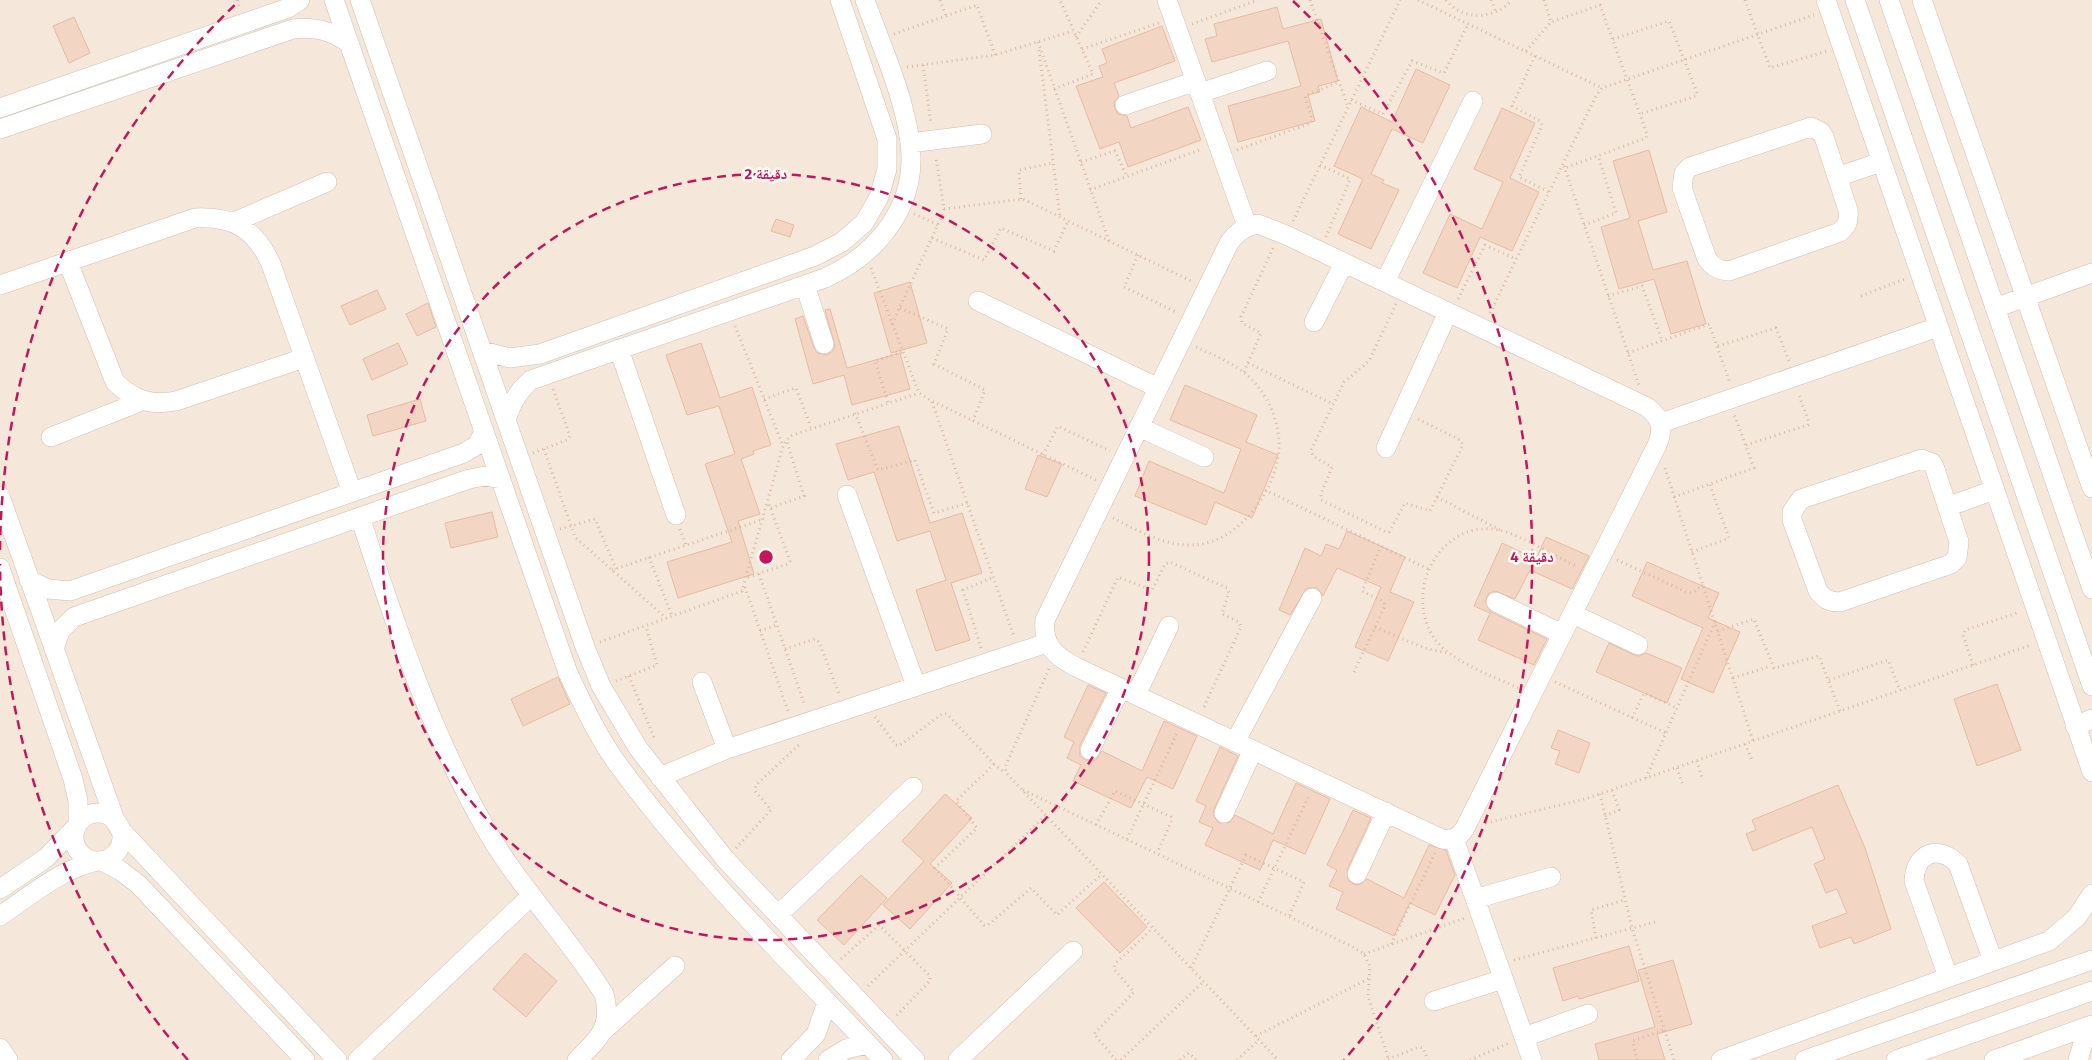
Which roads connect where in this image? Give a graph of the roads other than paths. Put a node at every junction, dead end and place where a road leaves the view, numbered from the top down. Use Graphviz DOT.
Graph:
graph roads {
  1 [pos="300,0"];
  2 [pos="334,0"];
  3 [pos="360,0"];
  4 [pos="840,0"];
  5 [pos="866,0"];
  6 [pos="1167,0"];
  7 [pos="1855,0"];
  8 [pos="1889,0"];
  9 [pos="1922,0"];
  10 [pos="1827,5"];
  11 [pos="349,43"];
  12 [pos="1267,71"];
  13 [pos="1198,87"];
  14 [pos="1473,101"];
  15 [pos="1125,105"];
  16 [pos="0,108"];
  17 [pos="0,130"];
  18 [pos="982,134"];
  19 [pos="910,143"];
  20 [pos="1881,162"];
  21 [pos="1837,177"];
  22 [pos="327,182"];
  23 [pos="234,222"];
  24 [pos="1247,226"];
  25 [pos="68,262"];
  26 [pos="1344,263"];
  27 [pos="2092,273"];
  28 [pos="1385,282"];
  29 [pos="0,285"];
  30 [pos="805,285"];
  31 [pos="1957,296"];
  32 [pos="2026,297"];
  33 [pos="978,301"];
  34 [pos="1931,306"];
  35 [pos="1995,308"];
  36 [pos="1449,313"];
  37 [pos="1314,322"];
  38 [pos="1938,327"];
  39 [pos="1972,337"];
  40 [pos="572,342"];
  41 [pos="824,344"];
  42 [pos="1945,346"];
  43 [pos="619,349"];
  44 [pos="482,351"];
  45 [pos="304,358"];
  46 [pos="581,362"];
  47 [pos="1158,388"];
  48 [pos="142,402"];
  49 [pos="506,420"];
  50 [pos="1661,423"];
  51 [pos="1139,427"];
  52 [pos="484,432"];
  53 [pos="51,436"];
  54 [pos="1386,448"];
  55 [pos="1204,457"];
  56 [pos="501,478"];
  57 [pos="2092,488"];
  58 [pos="1994,490"];
  59 [pos="352,492"];
  60 [pos="847,495"];
  61 [pos="0,496"];
  62 [pos="1947,507"];
  63 [pos="676,515"];
  64 [pos="360,517"];
  65 [pos="0,568"];
  66 [pos="29,580"];
  67 [pos="2092,589"];
  68 [pos="1312,598"];
  69 [pos="1496,602"];
  70 [pos="1573,614"];
  71 [pos="1168,626"];
  72 [pos="1562,634"];
  73 [pos="1638,645"];
  74 [pos="54,649"];
  75 [pos="1051,649"];
  76 [pos="702,682"];
  77 [pos="916,686"];
  78 [pos="2092,686"];
  79 [pos="1128,691"];
  80 [pos="2084,722"];
  81 [pos="1235,742"];
  82 [pos="727,749"];
  83 [pos="1090,750"];
  84 [pos="1253,750"];
  85 [pos="2092,772"];
  86 [pos="660,777"];
  87 [pos="913,787"];
  88 [pos="1386,812"];
  89 [pos="1224,813"];
  90 [pos="118,825"];
  91 [pos="77,826"];
  92 [pos="1454,835"];
  93 [pos="100,861"];
  94 [pos="1357,874"];
  95 [pos="1551,877"];
  96 [pos="0,889"];
  97 [pos="2092,894"];
  98 [pos="531,896"];
  99 [pos="1478,906"];
  100 [pos="0,916"];
  101 [pos="778,916"];
  102 [pos="1073,951"];
  103 [pos="2092,960"];
  104 [pos="1993,961"];
  105 [pos="675,966"];
  106 [pos="1501,972"];
  107 [pos="1948,978"];
  108 [pos="2092,991"];
  109 [pos="1434,1001"];
  110 [pos="827,1002"];
  111 [pos="1588,1014"];
  112 [pos="2090,1026"];
  113 [pos="603,1031"];
  114 [pos="1524,1037"];
  115 [pos="868,1044"];
  116 [pos="0,1048"];
  117 [pos="2019,1056"];
  118 [pos="8,1060"];
  119 [pos="305,1060"];
  120 [pos="337,1060"];
  121 [pos="358,1060"];
  122 [pos="577,1060"];
  123 [pos="791,1060"];
  124 [pos="828,1060"];
  125 [pos="883,1060"];
  126 [pos="915,1060"];
  127 [pos="958,1060"];
  128 [pos="1532,1060"];
  129 [pos="1721,1060"];
  130 [pos="1805,1060"];
  131 [pos="1896,1060"];
  132 [pos="1994,1060"];
  133 [pos="2078,1060"];
  1 -- 16 [label="street"];
  2 -- 11 [label="street"];
  3 -- 44 [label="street"];
  4 -- 40 [label="street"];
  5 -- 19 [label="street"];
  6 -- 13 [label="street"];
  7 -- 31 [label="street"];
  8 -- 35 [label="street"];
  9 -- 32 [label="street"];
  10 -- 20 [label="street"];
  11 -- 17 [label="street"];
  11 -- 52 [label="street"];
  12 -- 13 [label="street"];
  13 -- 15 [label="street"];
  13 -- 24 [label="street"];
  14 -- 28 [label="street"];
  18 -- 19 [label="street"];
  19 -- 30 [label="street"];
  20 -- 21 [label="street"];
  20 -- 34 [label="street"];
  21 -- 21 [label="street"];
  22 -- 23 [label="street"];
  23 -- 25 [label="street"];
  23 -- 45 [label="street"];
  24 -- 26 [label="street"];
  24 -- 47 [label="street"];
  25 -- 29 [label="street"];
  25 -- 48 [label="street"];
  26 -- 28 [label="street"];
  26 -- 37 [label="street"];
  27 -- 32 [label="street"];
  28 -- 36 [label="street"];
  30 -- 41 [label="street"];
  30 -- 43 [label="street"];
  31 -- 34 [label="street"];
  31 -- 39 [label="street"];
  32 -- 35 [label="street"];
  32 -- 57 [label="street"];
  33 -- 47 [label="street"];
  34 -- 38 [label="street"];
  35 -- 67 [label="street"];
  36 -- 50 [label="street"];
  36 -- 54 [label="street"];
  38 -- 42 [label="street"];
  38 -- 50 [label="street"];
  39 -- 42 [label="street"];
  39 -- 78 [label="street"];
  40 -- 44 [label="street"];
  40 -- 46 [label="street"];
  42 -- 58 [label="street"];
  43 -- 46 [label="street"];
  43 -- 63 [label="street"];
  44 -- 49 [label="street"];
  45 -- 48 [label="street"];
  45 -- 59 [label="street"];
  46 -- 49 [label="street"];
  47 -- 51 [label="street"];
  48 -- 53 [label="street"];
  49 -- 86 [label="street"];
  50 -- 70 [label="street"];
  51 -- 55 [label="street"];
  51 -- 75 [label="street"];
  52 -- 56 [label="street"];
  52 -- 59 [label="street"];
  56 -- 64 [label="street"];
  56 -- 110 [label="street"];
  58 -- 62 [label="street"];
  58 -- 80 [label="street"];
  59 -- 66 [label="street"];
  60 -- 77 [label="street"];
  61 -- 66 [label="street"];
  62 -- 62 [label="street"];
  64 -- 74 [label="street"];
  64 -- 98 [label="street"];
  65 -- 91 [label="street"];
  66 -- 74 [label="street"];
  68 -- 81 [label="street"];
  69 -- 72 [label="street"];
  70 -- 72 [label="street"];
  70 -- 73 [label="street"];
  71 -- 79 [label="street"];
  72 -- 92 [label="street"];
  74 -- 90 [label="street"];
  75 -- 77 [label="street"];
  75 -- 79 [label="street"];
  76 -- 82 [label="street"];
  77 -- 82 [label="street"];
  79 -- 81 [label="street"];
  79 -- 83 [label="street"];
  80 -- 85 [label="street"];
  81 -- 84 [label="street"];
  82 -- 86 [label="street"];
  84 -- 88 [label="street"];
  84 -- 89 [label="street"];
  86 -- 101 [label="street"];
  87 -- 101 [label="street"];
  88 -- 92 [label="street"];
  88 -- 94 [label="street"];
  90 -- 91 [label="street"];
  90 -- 93 [label="street"];
  90 -- 120 [label="street"];
  91 -- 93 [label="street"];
  91 -- 96 [label="street"];
  92 -- 99 [label="street"];
  93 -- 100 [label="street"];
  93 -- 119 [label="street"];
  95 -- 99 [label="street"];
  97 -- 104 [label="street"];
  98 -- 113 [label="street"];
  98 -- 121 [label="street"];
  99 -- 106 [label="street"];
  101 -- 126 [label="street"];
  102 -- 127 [label="street"];
  103 -- 130 [label="street"];
  104 -- 107 [label="street"];
  104 -- 107 [label="street"];
  105 -- 113 [label="street"];
  106 -- 109 [label="street"];
  106 -- 114 [label="street"];
  107 -- 129 [label="street"];
  108 -- 131 [label="street"];
  110 -- 115 [label="street"];
  110 -- 123 [label="street"];
  111 -- 114 [label="street"];
  112 -- 117 [label="street"];
  112 -- 133 [label="street"];
  113 -- 122 [label="street"];
  114 -- 128 [label="street"];
  115 -- 124 [label="street"];
  115 -- 125 [label="street"];
  116 -- 118 [label="street"];
  117 -- 132 [label="street"];
}
